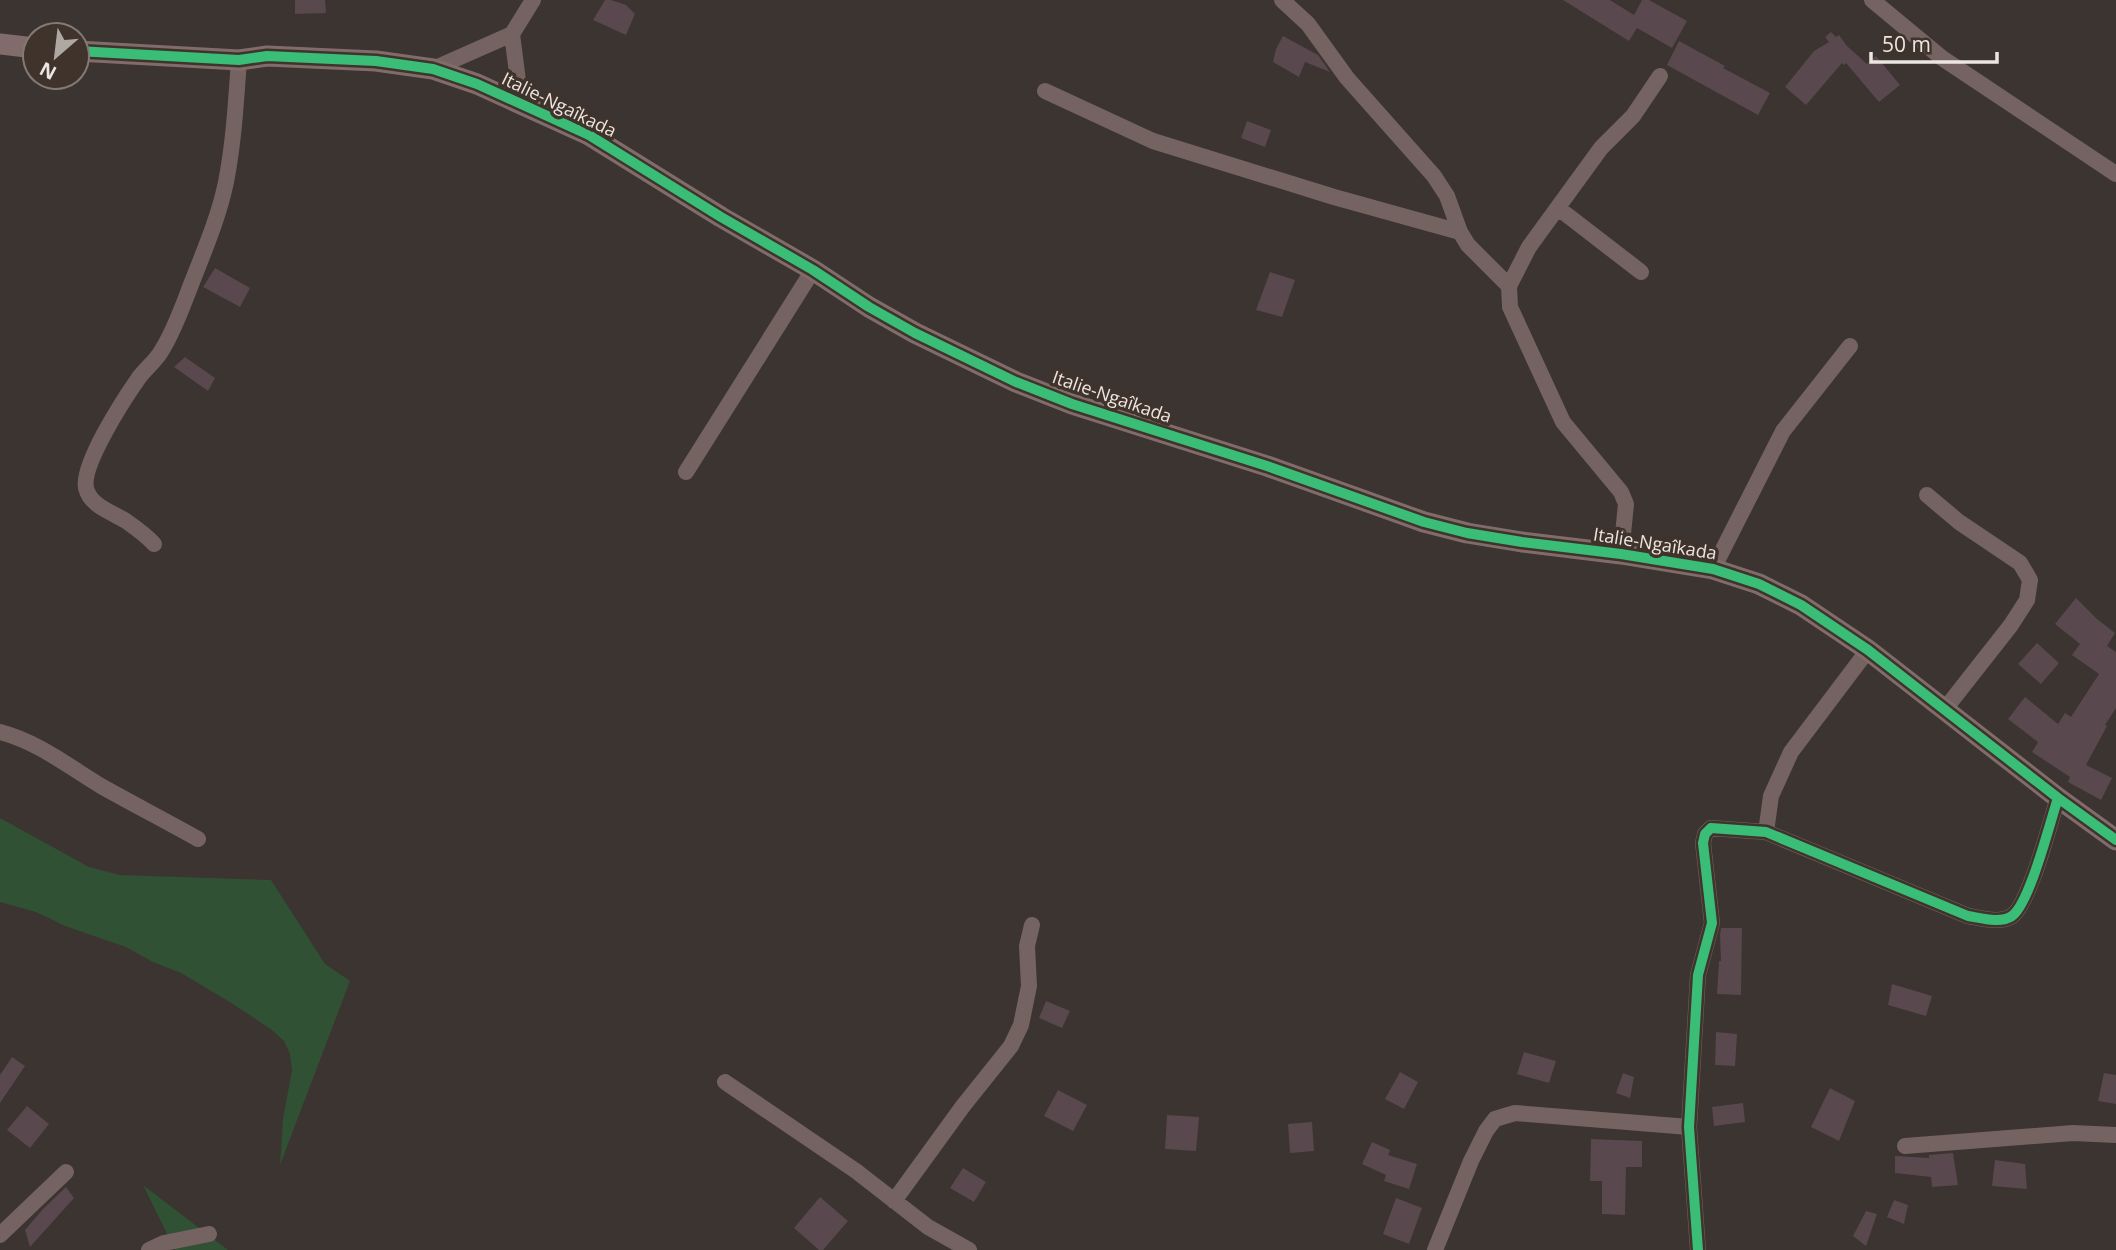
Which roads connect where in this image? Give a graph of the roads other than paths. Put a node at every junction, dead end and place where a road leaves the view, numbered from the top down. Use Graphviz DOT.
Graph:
graph roads {
  1 [pos="533,0"];
  2 [pos="1282,0"];
  3 [pos="1872,0"];
  4 [pos="512,34"];
  5 [pos="91,52"];
  6 [pos="239,60"];
  7 [pos="433,69"];
  8 [pos="1660,76"];
  9 [pos="1045,91"];
  10 [pos="521,104"];
  11 [pos="2116,174"];
  12 [pos="1558,208"];
  13 [pos="1460,232"];
  14 [pos="813,270"];
  15 [pos="1641,272"];
  16 [pos="1509,286"];
  17 [pos="1850,346"];
  18 [pos="686,472"];
  19 [pos="1927,495"];
  20 [pos="154,544"];
  21 [pos="1621,554"];
  22 [pos="1713,569"];
  23 [pos="1868,650"];
  24 [pos="1945,709"];
  25 [pos="0,732"];
  26 [pos="2057,797"];
  27 [pos="1766,832"];
  28 [pos="198,839"];
  29 [pos="2116,840"];
  30 [pos="1032,925"];
  31 [pos="725,1082"];
  32 [pos="1689,1127"];
  33 [pos="2116,1135"];
  34 [pos="1905,1146"];
  35 [pos="66,1172"];
  36 [pos="894,1201"];
  37 [pos="209,1234"];
  38 [pos="0,1235"];
  39 [pos="149,1250"];
  40 [pos="969,1250"];
  41 [pos="1435,1250"];
  42 [pos="1698,1250"];
  1 -- 4 [label="street"];
  2 -- 13 [label="street"];
  3 -- 11 [label="street"];
  4 -- 7 [label="street"];
  4 -- 10 [label="street"];
  5 -- 6 [label="street, Italie-Ngaîkada"];
  6 -- 7 [label="street, Italie-Ngaîkada"];
  6 -- 20 [label="street"];
  7 -- 10 [label="street, Italie-Ngaîkada"];
  8 -- 12 [label="street"];
  9 -- 13 [label="street"];
  10 -- 14 [label="street, Italie-Ngaîkada"];
  12 -- 15 [label="street"];
  12 -- 16 [label="street"];
  13 -- 16 [label="street"];
  14 -- 18 [label="street"];
  14 -- 21 [label="street, Italie-Ngaîkada"];
  16 -- 21 [label="street"];
  17 -- 22 [label="street"];
  19 -- 24 [label="street"];
  21 -- 22 [label="street, Italie-Ngaîkada"];
  22 -- 23 [label="street, Italie-Ngaîkada"];
  23 -- 24 [label="street, Italie-Ngaîkada"];
  23 -- 27 [label="street"];
  24 -- 26 [label="street, Italie-Ngaîkada"];
  25 -- 28 [label="street"];
  26 -- 27 [label="street"];
  26 -- 29 [label="street, Italie-Ngaîkada"];
  27 -- 32 [label="street"];
  30 -- 36 [label="street"];
  31 -- 36 [label="street"];
  32 -- 41 [label="street"];
  32 -- 42 [label="street"];
  33 -- 34 [label="street"];
  35 -- 38 [label="street"];
  36 -- 40 [label="street"];
  37 -- 39 [label="street"];
}
